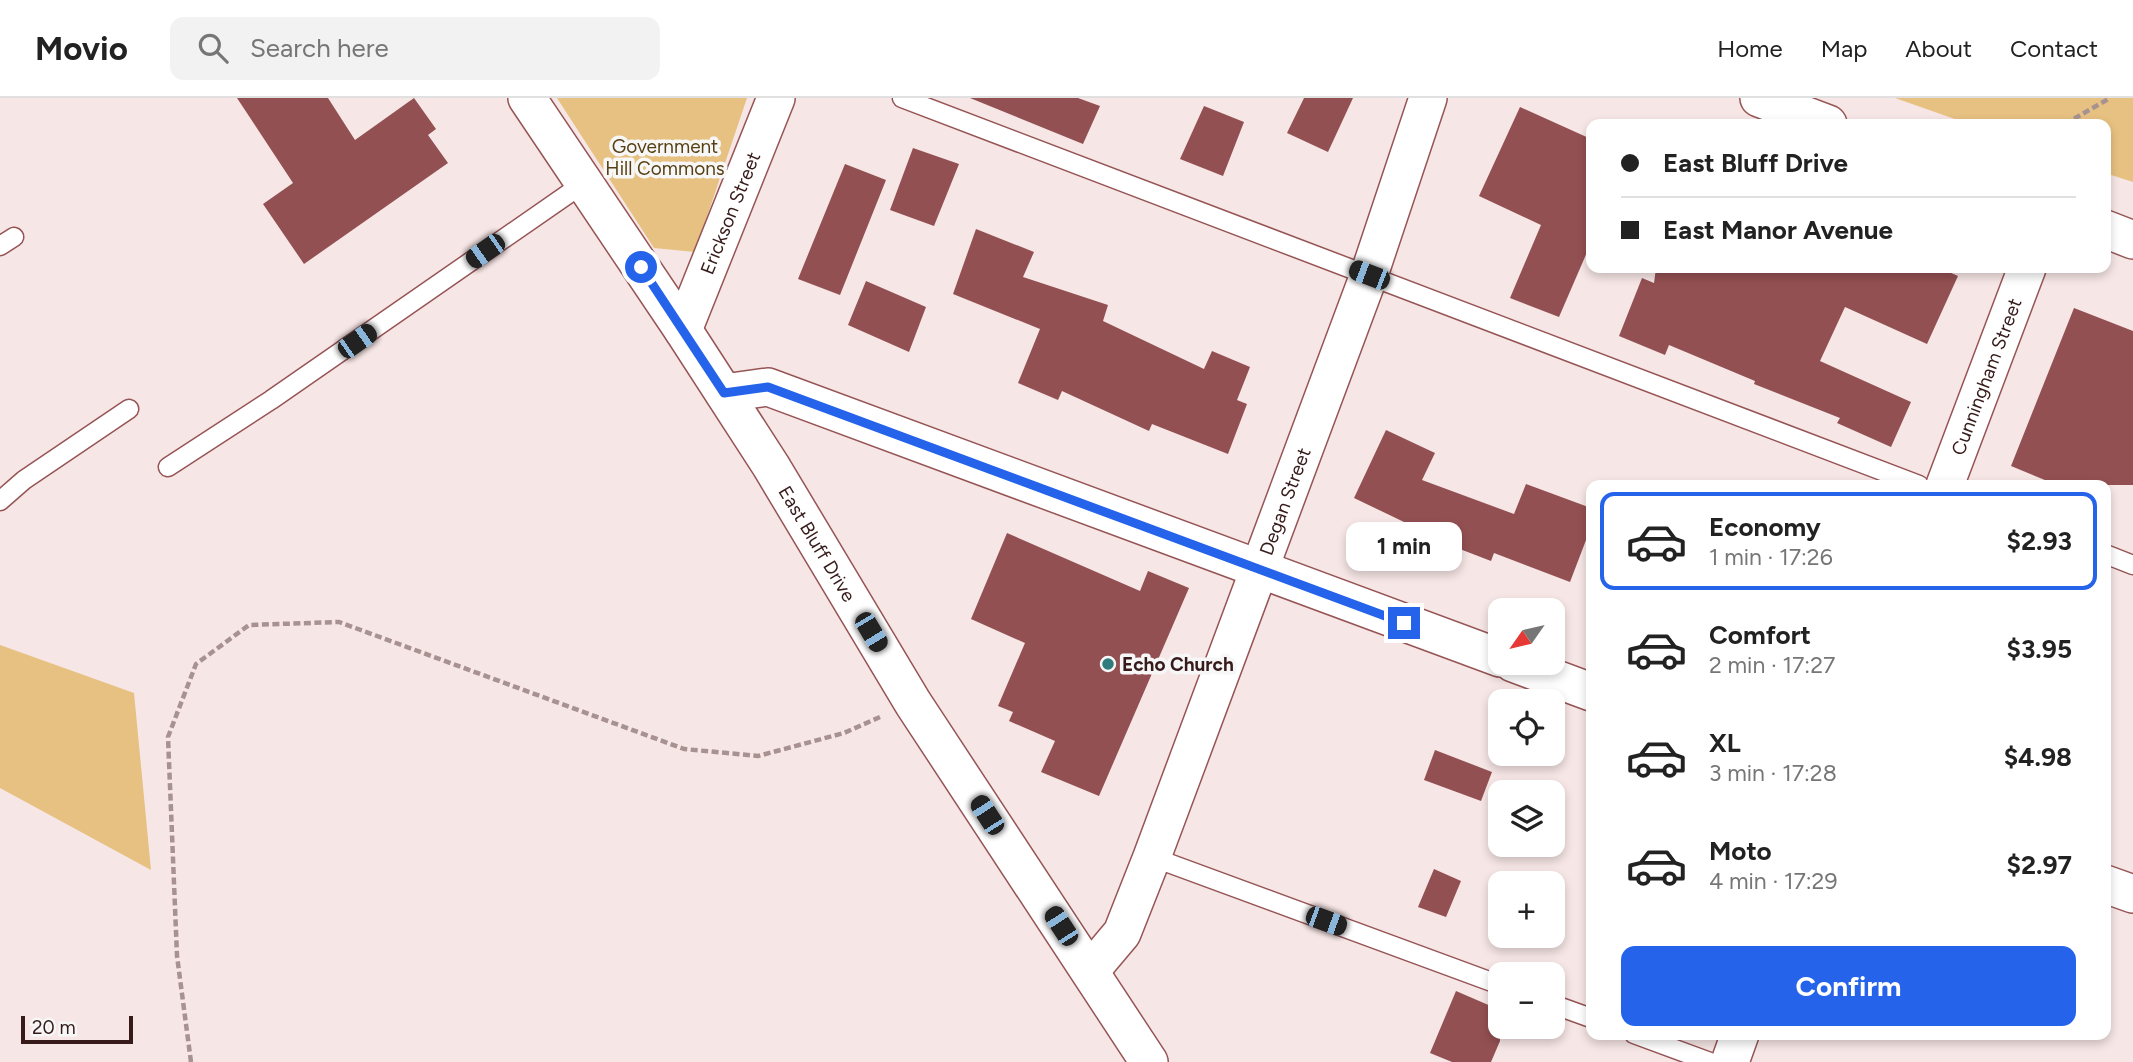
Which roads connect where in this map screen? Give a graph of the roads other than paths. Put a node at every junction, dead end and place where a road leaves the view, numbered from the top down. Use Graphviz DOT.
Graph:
graph roads {
  1 [pos="527,98"];
  2 [pos="776,98"];
  3 [pos="902,98"];
  4 [pos="1427,98"];
  5 [pos="1759,98"];
  6 [pos="1815,119"];
  7 [pos="584,183"];
  8 [pos="2111,231"];
  9 [pos="2133,240"];
  10 [pos="2025,273"];
  11 [pos="1369,275"];
  12 [pos="683,330"];
  13 [pos="724,393"];
  14 [pos="129,409"];
  15 [pos="168,467"];
  16 [pos="1906,480"];
  17 [pos="1947,480"];
  18 [pos="0,500"];
  19 [pos="2111,556"];
  20 [pos="2133,565"];
  21 [pos="1260,570"];
  22 [pos="1488,654"];
  23 [pos="1548,676"];
  24 [pos="1586,690"];
  25 [pos="1153,857"];
  26 [pos="2111,886"];
  27 [pos="2133,894"];
  28 [pos="1090,971"];
  29 [pos="1488,981"];
  30 [pos="1565,1009"];
  31 [pos="1586,1016"];
  32 [pos="1650,1040"];
  33 [pos="1738,1040"];
  34 [pos="1149,1062"];
  35 [pos="1710,1062"];
  36 [pos="1730,1062"];
  1 -- 7 [label="street, East Bluff Drive"];
  2 -- 12 [label="street, Erickson Street"];
  3 -- 11 [label="lane"];
  4 -- 11 [label="street, Degan Street"];
  5 -- 6 [label="street"];
  7 -- 12 [label="street, East Bluff Drive"];
  7 -- 15 [label="lane"];
  8 -- 9 [label="street"];
  10 -- 17 [label="street, Cunningham Street"];
  11 -- 16 [label="lane"];
  11 -- 21 [label="street, Degan Street"];
  12 -- 13 [label="street, East Bluff Drive"];
  13 -- 21 [label="street"];
  13 -- 28 [label="street, East Bluff Drive"];
  14 -- 18 [label="lane"];
  19 -- 20 [label="lane"];
  21 -- 22 [label="street"];
  21 -- 25 [label="street, Degan Street"];
  23 -- 24 [label="street"];
  25 -- 28 [label="street, Degan Street"];
  25 -- 29 [label="lane"];
  26 -- 27 [label="street"];
  28 -- 34 [label="street, East Bluff Drive"];
  30 -- 31 [label="lane"];
  32 -- 35 [label="lane"];
  33 -- 36 [label="street"];
}
